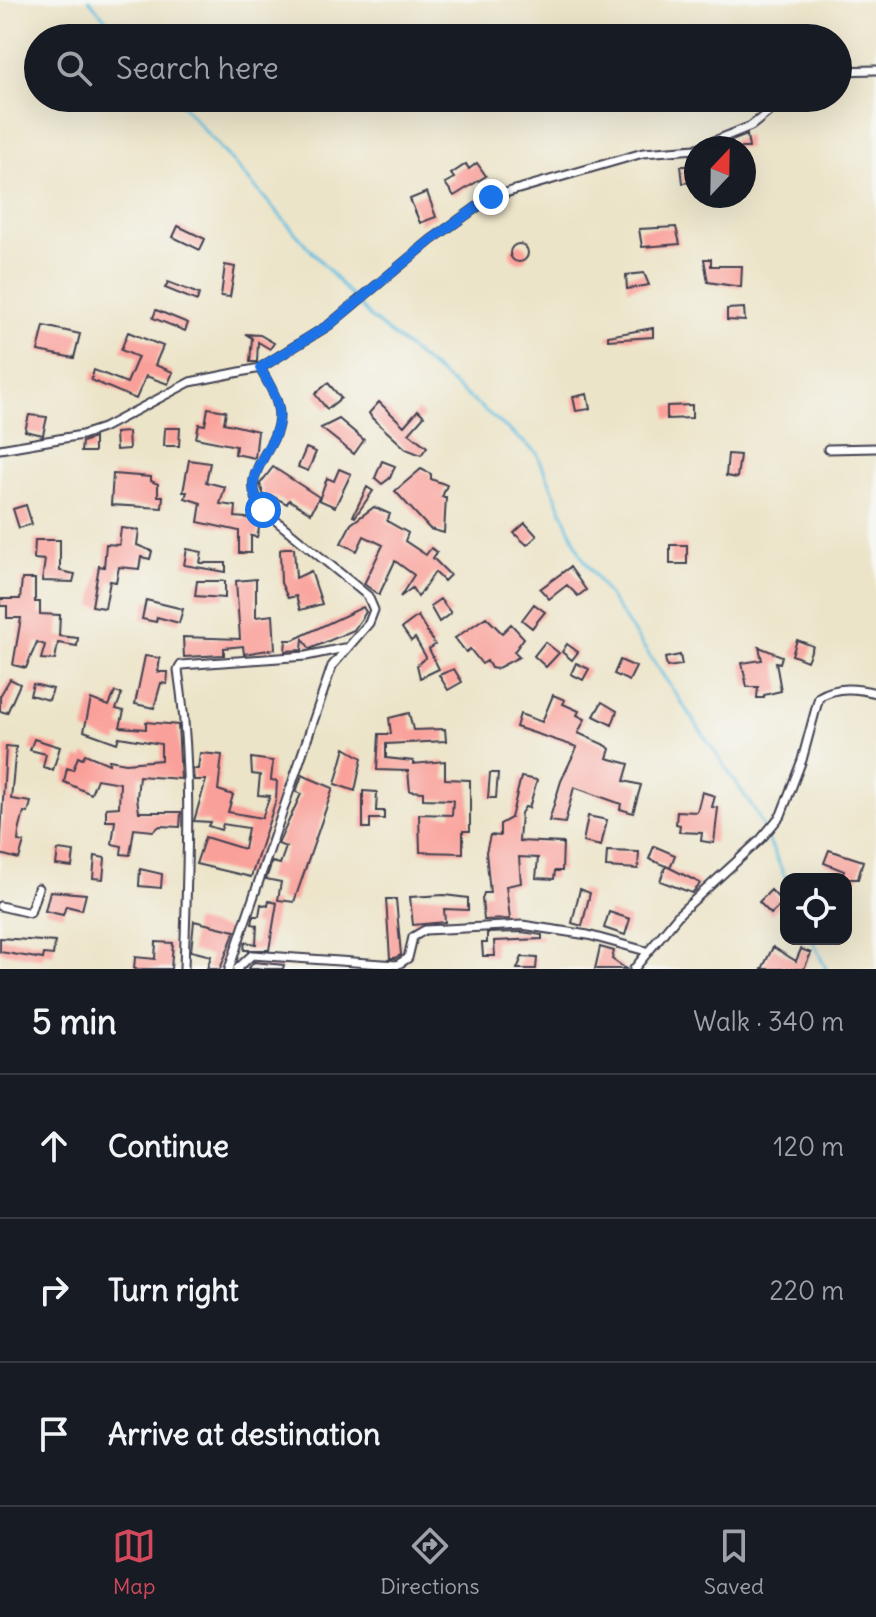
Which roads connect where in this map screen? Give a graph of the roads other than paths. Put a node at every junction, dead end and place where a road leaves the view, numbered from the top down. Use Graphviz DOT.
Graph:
graph roads {
  1 [pos="876,70"];
  2 [pos="852,71"];
  3 [pos="768,112"];
  4 [pos="726,136"];
  5 [pos="684,149"];
  6 [pos="260,368"];
  7 [pos="876,448"];
  8 [pos="0,449"];
  9 [pos="828,449"];
  10 [pos="344,648"];
  11 [pos="876,693"];
  12 [pos="38,888"];
  13 [pos="0,906"];
  14 [pos="646,951"];
  15 [pos="184,969"];
  16 [pos="229,969"];
  17 [pos="237,969"];
  18 [pos="634,969"];
  1 -- 2 [label="street"];
  3 -- 4 [label="street"];
  5 -- 6 [label="street"];
  6 -- 8 [label="street"];
  6 -- 10 [label="street"];
  7 -- 9 [label="street"];
  10 -- 15 [label="street"];
  10 -- 16 [label="street"];
  11 -- 14 [label="street"];
  12 -- 13 [label="street"];
  14 -- 17 [label="street"];
  14 -- 18 [label="street"];
}
